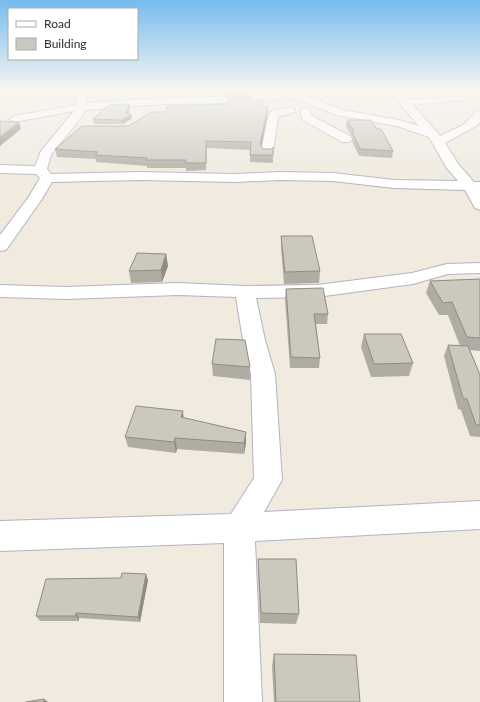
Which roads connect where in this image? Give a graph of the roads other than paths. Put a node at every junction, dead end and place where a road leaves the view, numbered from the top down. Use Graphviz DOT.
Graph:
graph roads {
  1 [pos="48,122"];
  2 [pos="74,122"];
  3 [pos="272,122"];
  4 [pos="314,122"];
  5 [pos="391,122"];
  6 [pos="421,122"];
  7 [pos="474,122"];
  8 [pos="71,128"];
  9 [pos="435,138"];
  10 [pos="346,139"];
  11 [pos="267,152"];
  12 [pos="0,170"];
  13 [pos="43,174"];
  14 [pos="474,186"];
  15 [pos="480,205"];
  16 [pos="0,246"];
  17 [pos="480,268"];
  18 [pos="0,291"];
  19 [pos="245,292"];
  20 [pos="480,515"];
  21 [pos="239,528"];
  22 [pos="0,536"];
  23 [pos="243,702"];
  1 -- 8 [label="street"];
  2 -- 8 [label="street"];
  3 -- 11 [label="street"];
  4 -- 10 [label="street"];
  5 -- 9 [label="street"];
  6 -- 9 [label="street"];
  7 -- 9 [label="street"];
  8 -- 13 [label="street"];
  9 -- 14 [label="street"];
  12 -- 13 [label="street"];
  13 -- 14 [label="street"];
  13 -- 16 [label="street"];
  14 -- 15 [label="street"];
  17 -- 19 [label="street"];
  18 -- 19 [label="street"];
  19 -- 21 [label="street"];
  20 -- 21 [label="street"];
  21 -- 22 [label="street"];
  21 -- 23 [label="street"];
}
